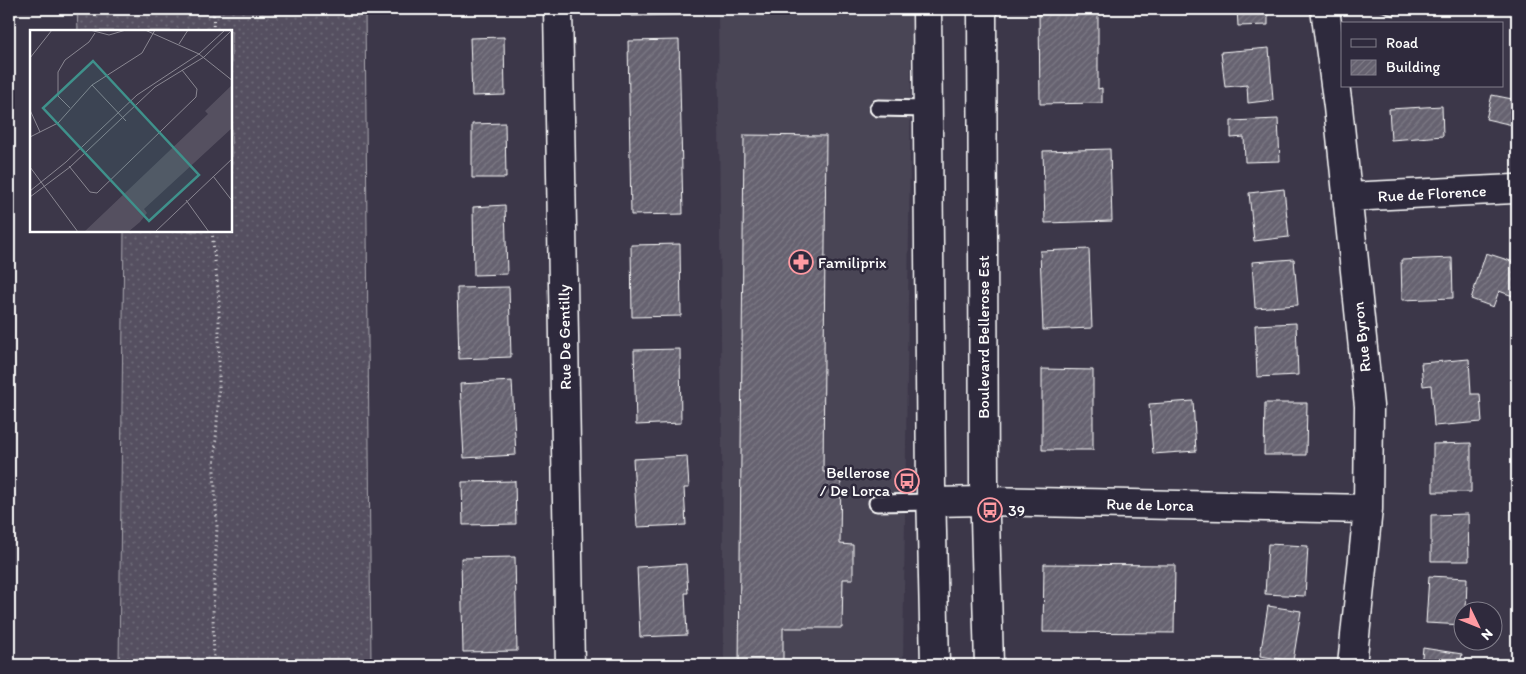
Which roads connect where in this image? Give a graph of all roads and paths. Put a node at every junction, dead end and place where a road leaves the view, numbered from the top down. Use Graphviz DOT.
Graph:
graph roads {
  1 [pos="214,9"];
  2 [pos="558,9"];
  3 [pos="926,9"];
  4 [pos="982,9"];
  5 [pos="1325,9"];
  6 [pos="213,30"];
  7 [pos="878,108"];
  8 [pos="927,110"];
  9 [pos="1517,190"];
  10 [pos="1347,197"];
  11 [pos="212,232"];
  12 [pos="984,500"];
  13 [pos="931,502"];
  14 [pos="877,503"];
  15 [pos="1368,509"];
  16 [pos="214,665"];
  17 [pos="570,665"];
  18 [pos="935,665"];
  19 [pos="989,665"];
  20 [pos="1352,665"];
  1 -- 6 [label="path"];
  2 -- 17 [label="street, Rue De Gentilly"];
  3 -- 8 [label="street"];
  4 -- 12 [label="street, Boulevard Bellerose Est"];
  5 -- 10 [label="street, Rue Byron"];
  7 -- 8 [label="lane"];
  8 -- 13 [label="street"];
  9 -- 10 [label="street, Rue de Florence"];
  10 -- 15 [label="street, Rue Byron"];
  11 -- 16 [label="path"];
  12 -- 13 [label="street, Rue de Lorca"];
  12 -- 15 [label="street, Rue de Lorca"];
  12 -- 19 [label="street, Boulevard Bellerose Est"];
  13 -- 14 [label="lane"];
  13 -- 18 [label="street"];
  15 -- 20 [label="street, Rue Byron"];
}
